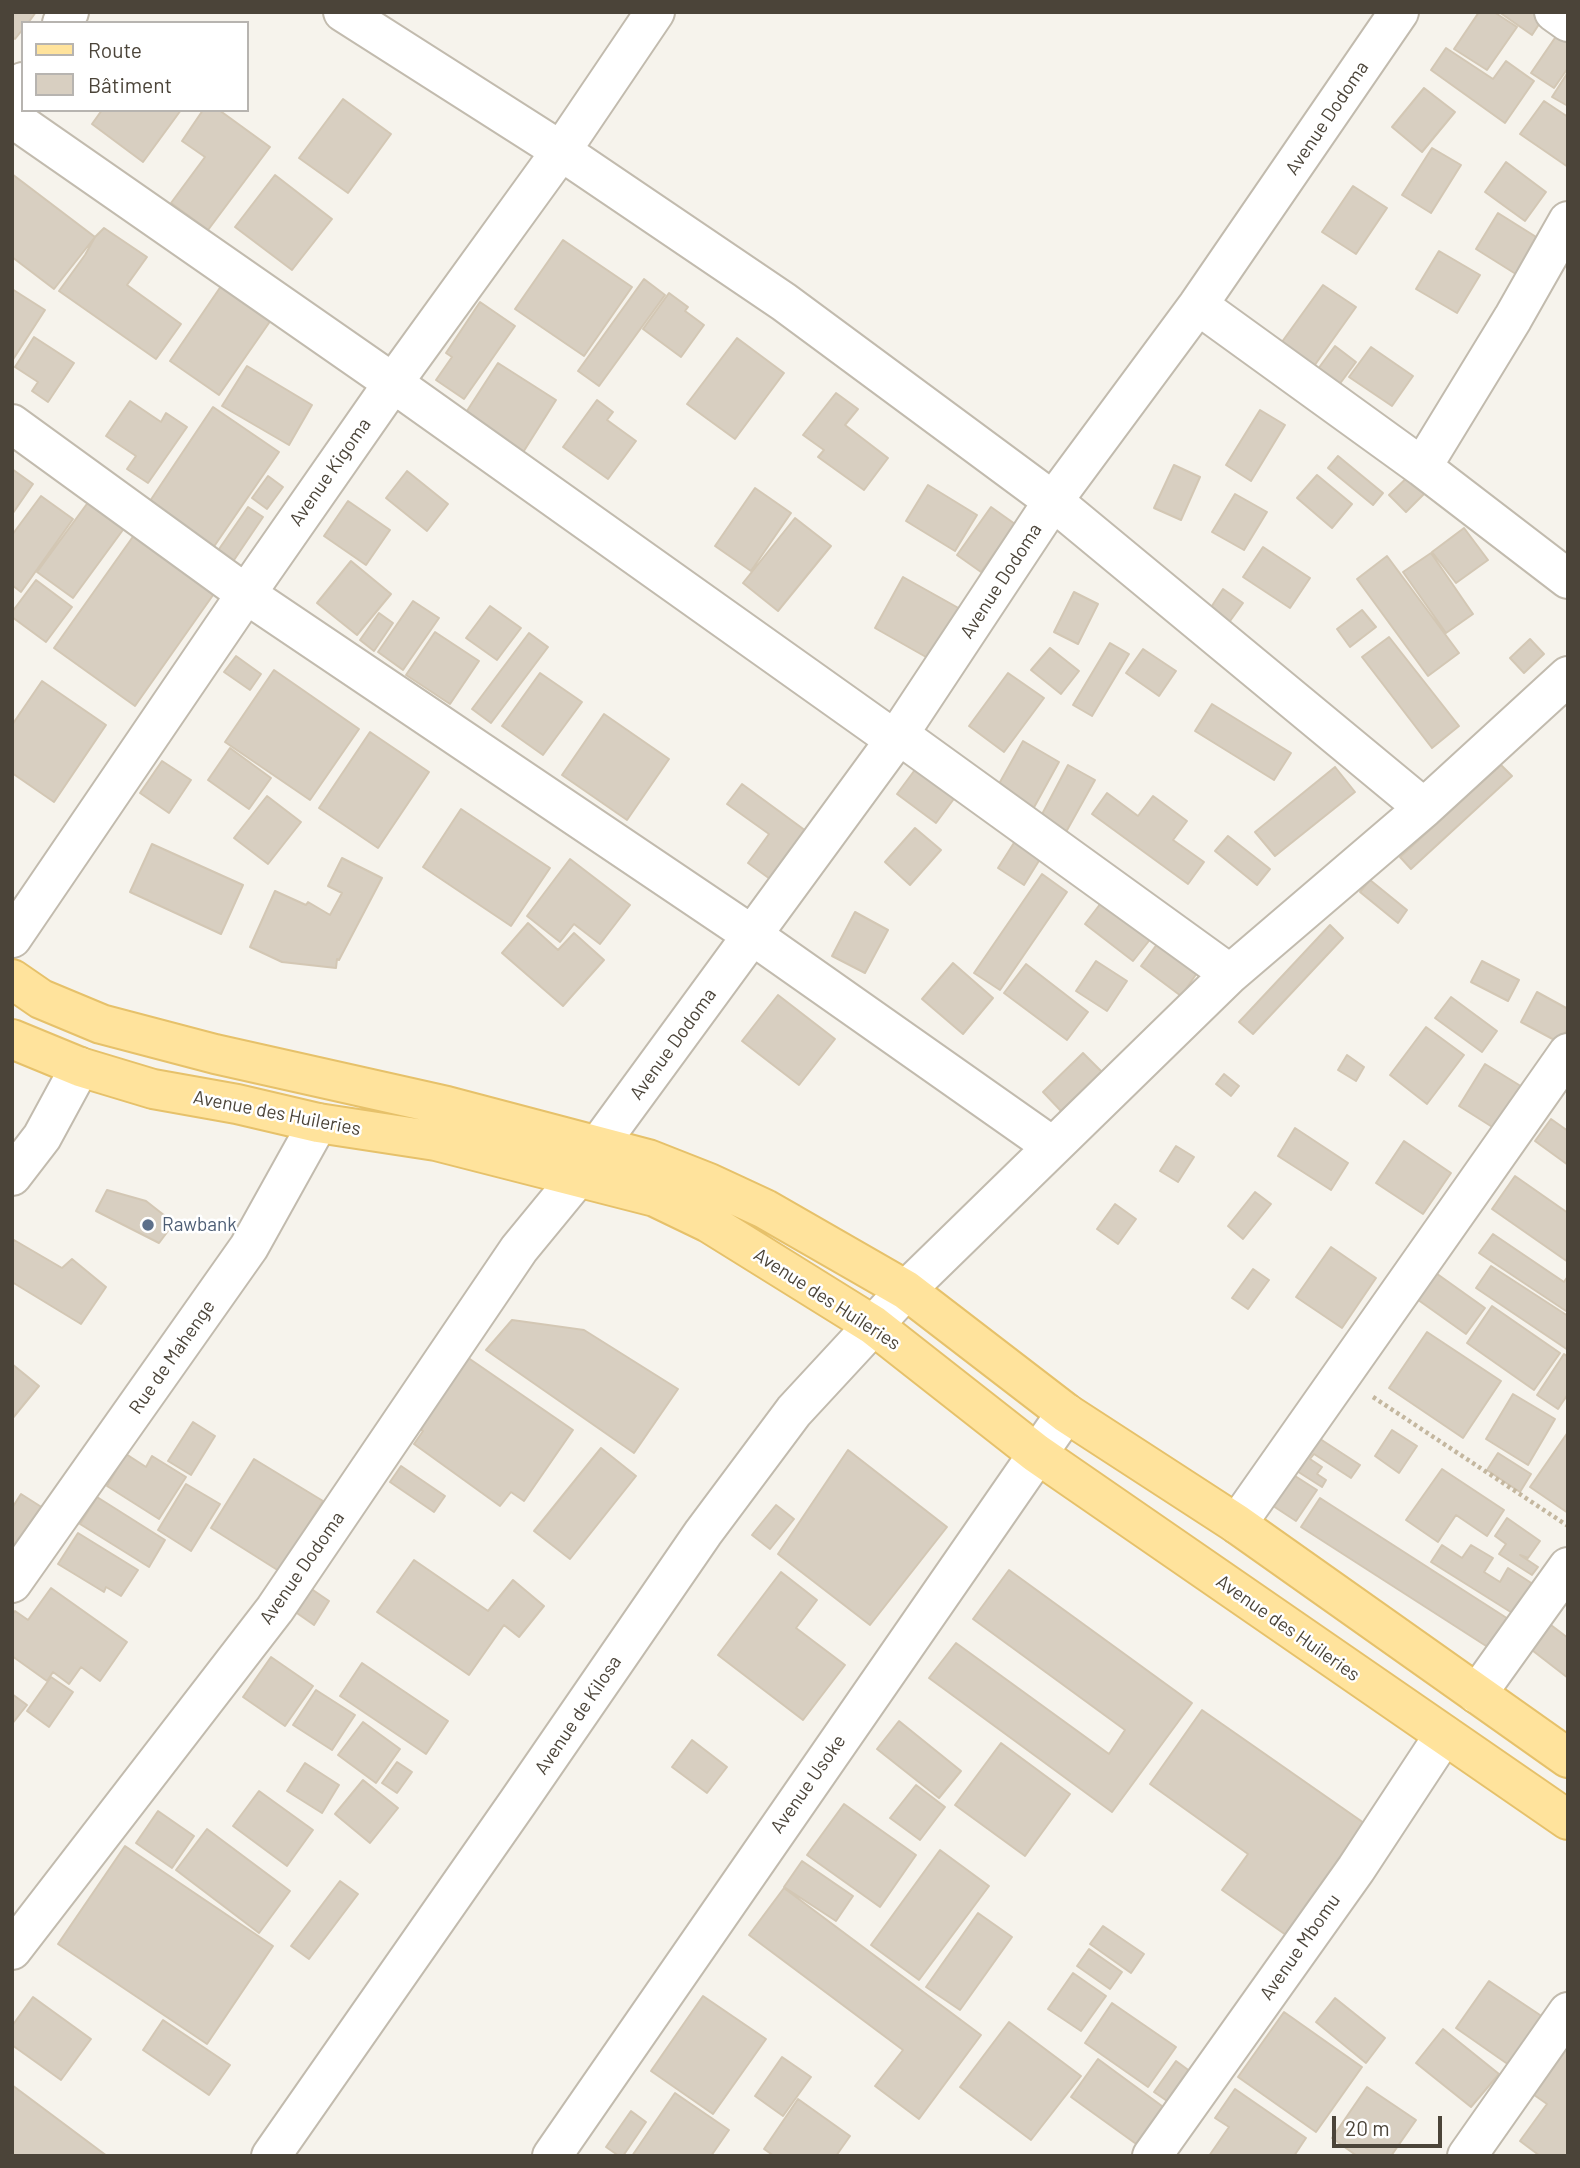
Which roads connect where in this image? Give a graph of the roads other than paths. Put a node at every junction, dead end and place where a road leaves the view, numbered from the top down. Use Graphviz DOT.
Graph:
graph roads {
  1 [pos="343,12"];
  2 [pos="655,12"];
  3 [pos="1399,12"];
  4 [pos="1554,12"];
  5 [pos="1568,22"];
  6 [pos="12,118"];
  7 [pos="561,151"];
  8 [pos="1568,221"];
  9 [pos="1198,305"];
  10 [pos="393,383"];
  11 [pos="12,424"];
  12 [pos="1422,467"];
  13 [pos="1053,501"];
  14 [pos="1568,579"];
  15 [pos="246,594"];
  16 [pos="1568,676"];
  17 [pos="897,737"];
  18 [pos="1424,808"];
  19 [pos="752,935"];
  20 [pos="12,938"];
  21 [pos="1230,974"];
  22 [pos="12,979"];
  23 [pos="12,1039"];
  24 [pos="1568,1053"];
  25 [pos="80,1067"];
  26 [pos="318,1123"];
  27 [pos="1052,1146"];
  28 [pos="588,1161"];
  29 [pos="12,1176"];
  30 [pos="905,1290"];
  31 [pos="873,1325"];
  32 [pos="1066,1413"];
  33 [pos="1036,1453"];
  34 [pos="1237,1524"];
  35 [pos="1568,1567"];
  36 [pos="12,1583"];
  37 [pos="1477,1694"];
  38 [pos="1444,1735"];
  39 [pos="1568,1758"];
  40 [pos="1568,1820"];
  41 [pos="12,1950"];
  42 [pos="1568,2012"];
  43 [pos="271,2156"];
  44 [pos="552,2156"];
  45 [pos="1152,2156"];
  46 [pos="1467,2156"];
  1 -- 7 [label="street"];
  2 -- 7 [label="street, Avenue Kigoma"];
  3 -- 9 [label="street, Avenue Dodoma"];
  4 -- 5 [label="street"];
  6 -- 10 [label="street"];
  7 -- 10 [label="street, Avenue Kigoma"];
  7 -- 13 [label="street"];
  8 -- 12 [label="street"];
  9 -- 12 [label="street"];
  9 -- 13 [label="street, Avenue Dodoma"];
  10 -- 15 [label="street, Avenue Kigoma"];
  10 -- 17 [label="street"];
  11 -- 15 [label="street"];
  12 -- 14 [label="street"];
  13 -- 17 [label="street, Avenue Dodoma"];
  13 -- 18 [label="street"];
  15 -- 19 [label="street"];
  15 -- 20 [label="street, Avenue Kigoma"];
  16 -- 18 [label="street, Avenue de Kilosa"];
  17 -- 19 [label="street, Avenue Dodoma"];
  17 -- 21 [label="street"];
  18 -- 21 [label="street, Avenue de Kilosa"];
  19 -- 27 [label="street"];
  19 -- 28 [label="street, Avenue Dodoma"];
  21 -- 27 [label="street, Avenue de Kilosa"];
  22 -- 28 [label="main road, Avenue des Huileries"];
  23 -- 25 [label="main road, Avenue des Huileries"];
  24 -- 34 [label="street"];
  25 -- 26 [label="main road, Avenue des Huileries"];
  25 -- 29 [label="street"];
  26 -- 28 [label="main road, Avenue des Huileries"];
  26 -- 36 [label="street, Rue de Mahenge"];
  27 -- 30 [label="street, Avenue de Kilosa"];
  28 -- 30 [label="main road, Avenue des Huileries"];
  28 -- 31 [label="main road, Avenue des Huileries"];
  28 -- 41 [label="street, Avenue Dodoma"];
  30 -- 31 [label="street, Avenue de Kilosa"];
  30 -- 32 [label="main road, Avenue des Huileries"];
  31 -- 33 [label="main road, Avenue des Huileries"];
  31 -- 43 [label="street, Avenue de Kilosa"];
  32 -- 33 [label="street, Avenue Usoke"];
  32 -- 34 [label="main road, Avenue des Huileries"];
  33 -- 38 [label="main road, Avenue des Huileries"];
  33 -- 44 [label="street, Avenue Usoke"];
  34 -- 37 [label="main road, Avenue des Huileries"];
  35 -- 37 [label="street"];
  37 -- 39 [label="main road, Avenue des Huileries"];
  38 -- 40 [label="main road, Avenue des Huileries"];
  38 -- 45 [label="street, Avenue Mbomu"];
  42 -- 46 [label="street"];
}
